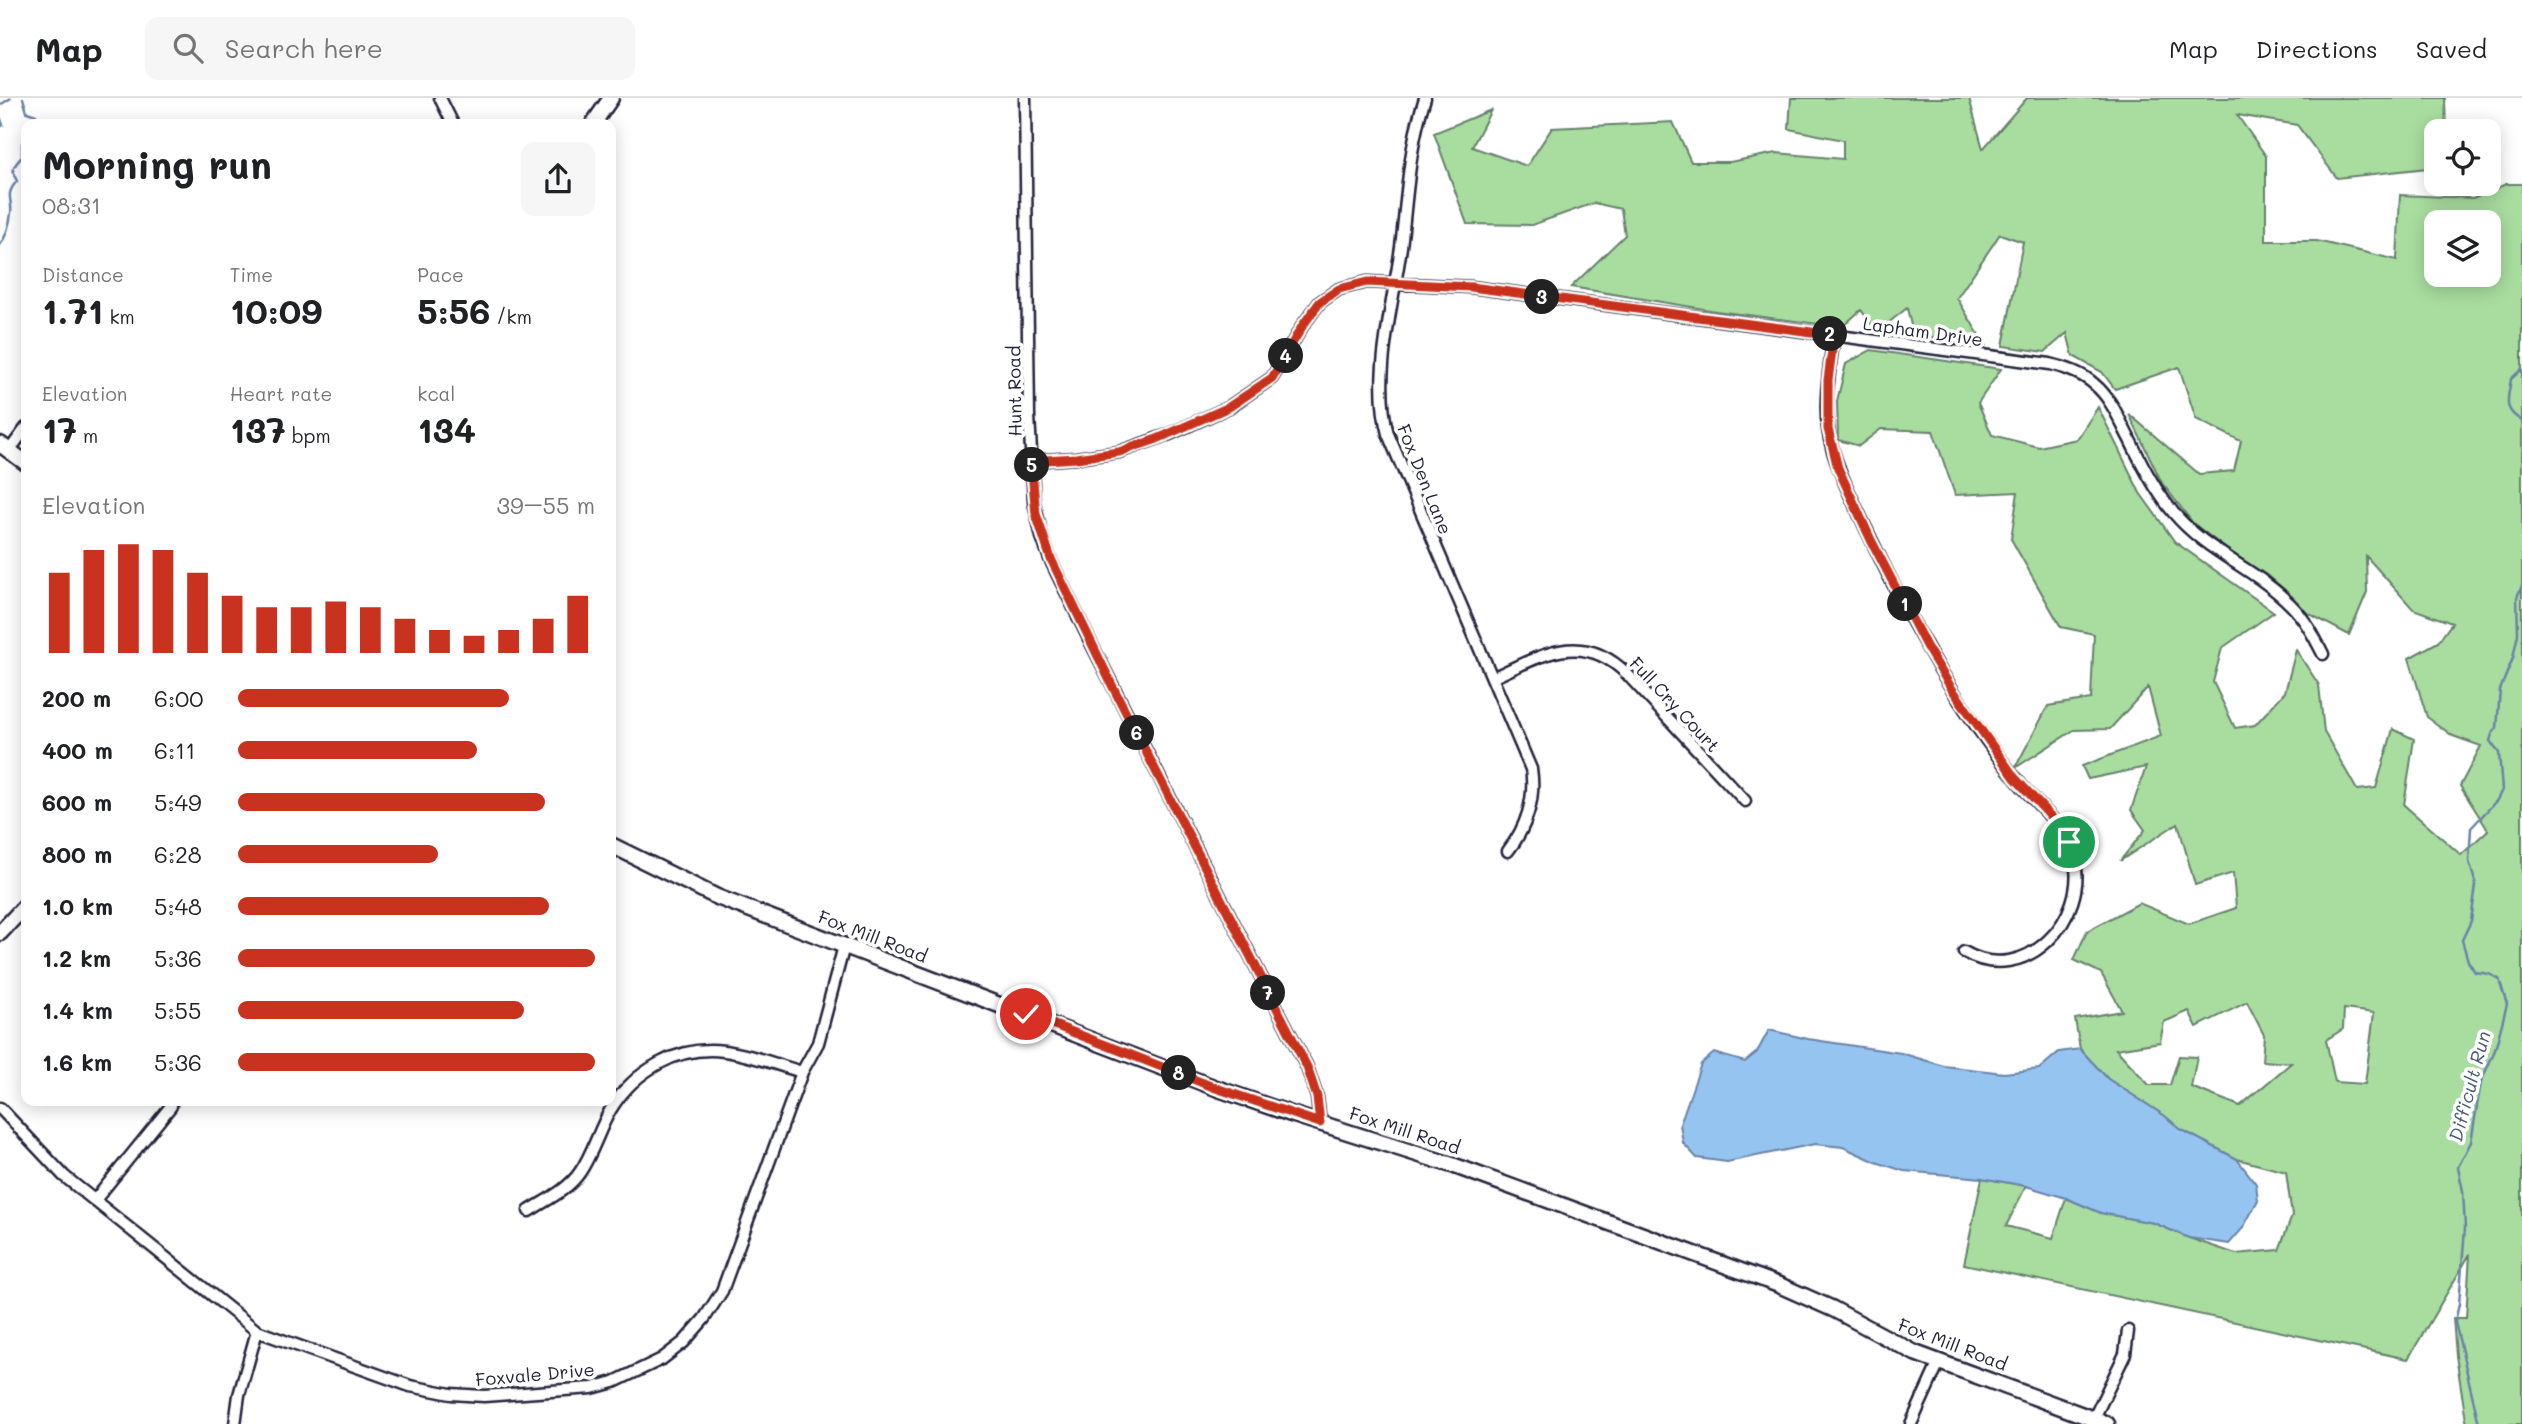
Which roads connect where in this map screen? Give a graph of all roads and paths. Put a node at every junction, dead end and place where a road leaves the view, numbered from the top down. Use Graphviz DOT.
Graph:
graph roads {
  1 [pos="440,98"];
  2 [pos="611,98"];
  3 [pos="1025,98"];
  4 [pos="1425,98"];
  5 [pos="450,119"];
  6 [pos="596,119"];
  7 [pos="1395,282"];
  8 [pos="1834,335"];
  9 [pos="21,433"];
  10 [pos="5,447"];
  11 [pos="21,459"];
  12 [pos="1031,461"];
  13 [pos="2323,654"];
  14 [pos="1492,678"];
  15 [pos="1745,801"];
  16 [pos="616,847"];
  17 [pos="1508,851"];
  18 [pos="21,910"];
  19 [pos="0,933"];
  20 [pos="844,946"];
  21 [pos="1964,952"];
  22 [pos="802,1072"];
  23 [pos="616,1101"];
  24 [pos="613,1106"];
  25 [pos="172,1107"];
  26 [pos="0,1108"];
  27 [pos="1320,1123"];
  28 [pos="95,1200"];
  29 [pos="528,1211"];
  30 [pos="257,1331"];
  31 [pos="2128,1331"];
  32 [pos="1939,1362"];
  33 [pos="2101,1421"];
  34 [pos="235,1424"];
  35 [pos="1911,1424"];
  1 -- 5 [label="street"];
  2 -- 6 [label="main road"];
  3 -- 12 [label="street, Hunt Road"];
  4 -- 7 [label="street, Fox Den Lane"];
  7 -- 8 [label="street, Lapham Drive"];
  7 -- 12 [label="street, Lapham Drive"];
  7 -- 14 [label="street, Fox Den Lane"];
  8 -- 13 [label="street, Lapham Drive"];
  8 -- 21 [label="street"];
  9 -- 10 [label="street"];
  10 -- 11 [label="main road"];
  12 -- 27 [label="street, Hunt Road"];
  14 -- 15 [label="street, Full Cry Court"];
  14 -- 17 [label="street, Fox Den Lane"];
  16 -- 20 [label="main road, Fox Mill Road"];
  18 -- 19 [label="main road"];
  20 -- 22 [label="street, Foxvale Drive"];
  20 -- 27 [label="main road, Fox Mill Road"];
  22 -- 23 [label="street"];
  22 -- 30 [label="street, Foxvale Drive"];
  24 -- 29 [label="street"];
  25 -- 28 [label="street"];
  26 -- 28 [label="street, Foxvale Drive"];
  27 -- 32 [label="main road, Fox Mill Road"];
  28 -- 30 [label="street, Foxvale Drive"];
  30 -- 34 [label="street"];
  31 -- 33 [label="street"];
  32 -- 33 [label="main road, Fox Mill Road"];
  32 -- 35 [label="street"];
}
